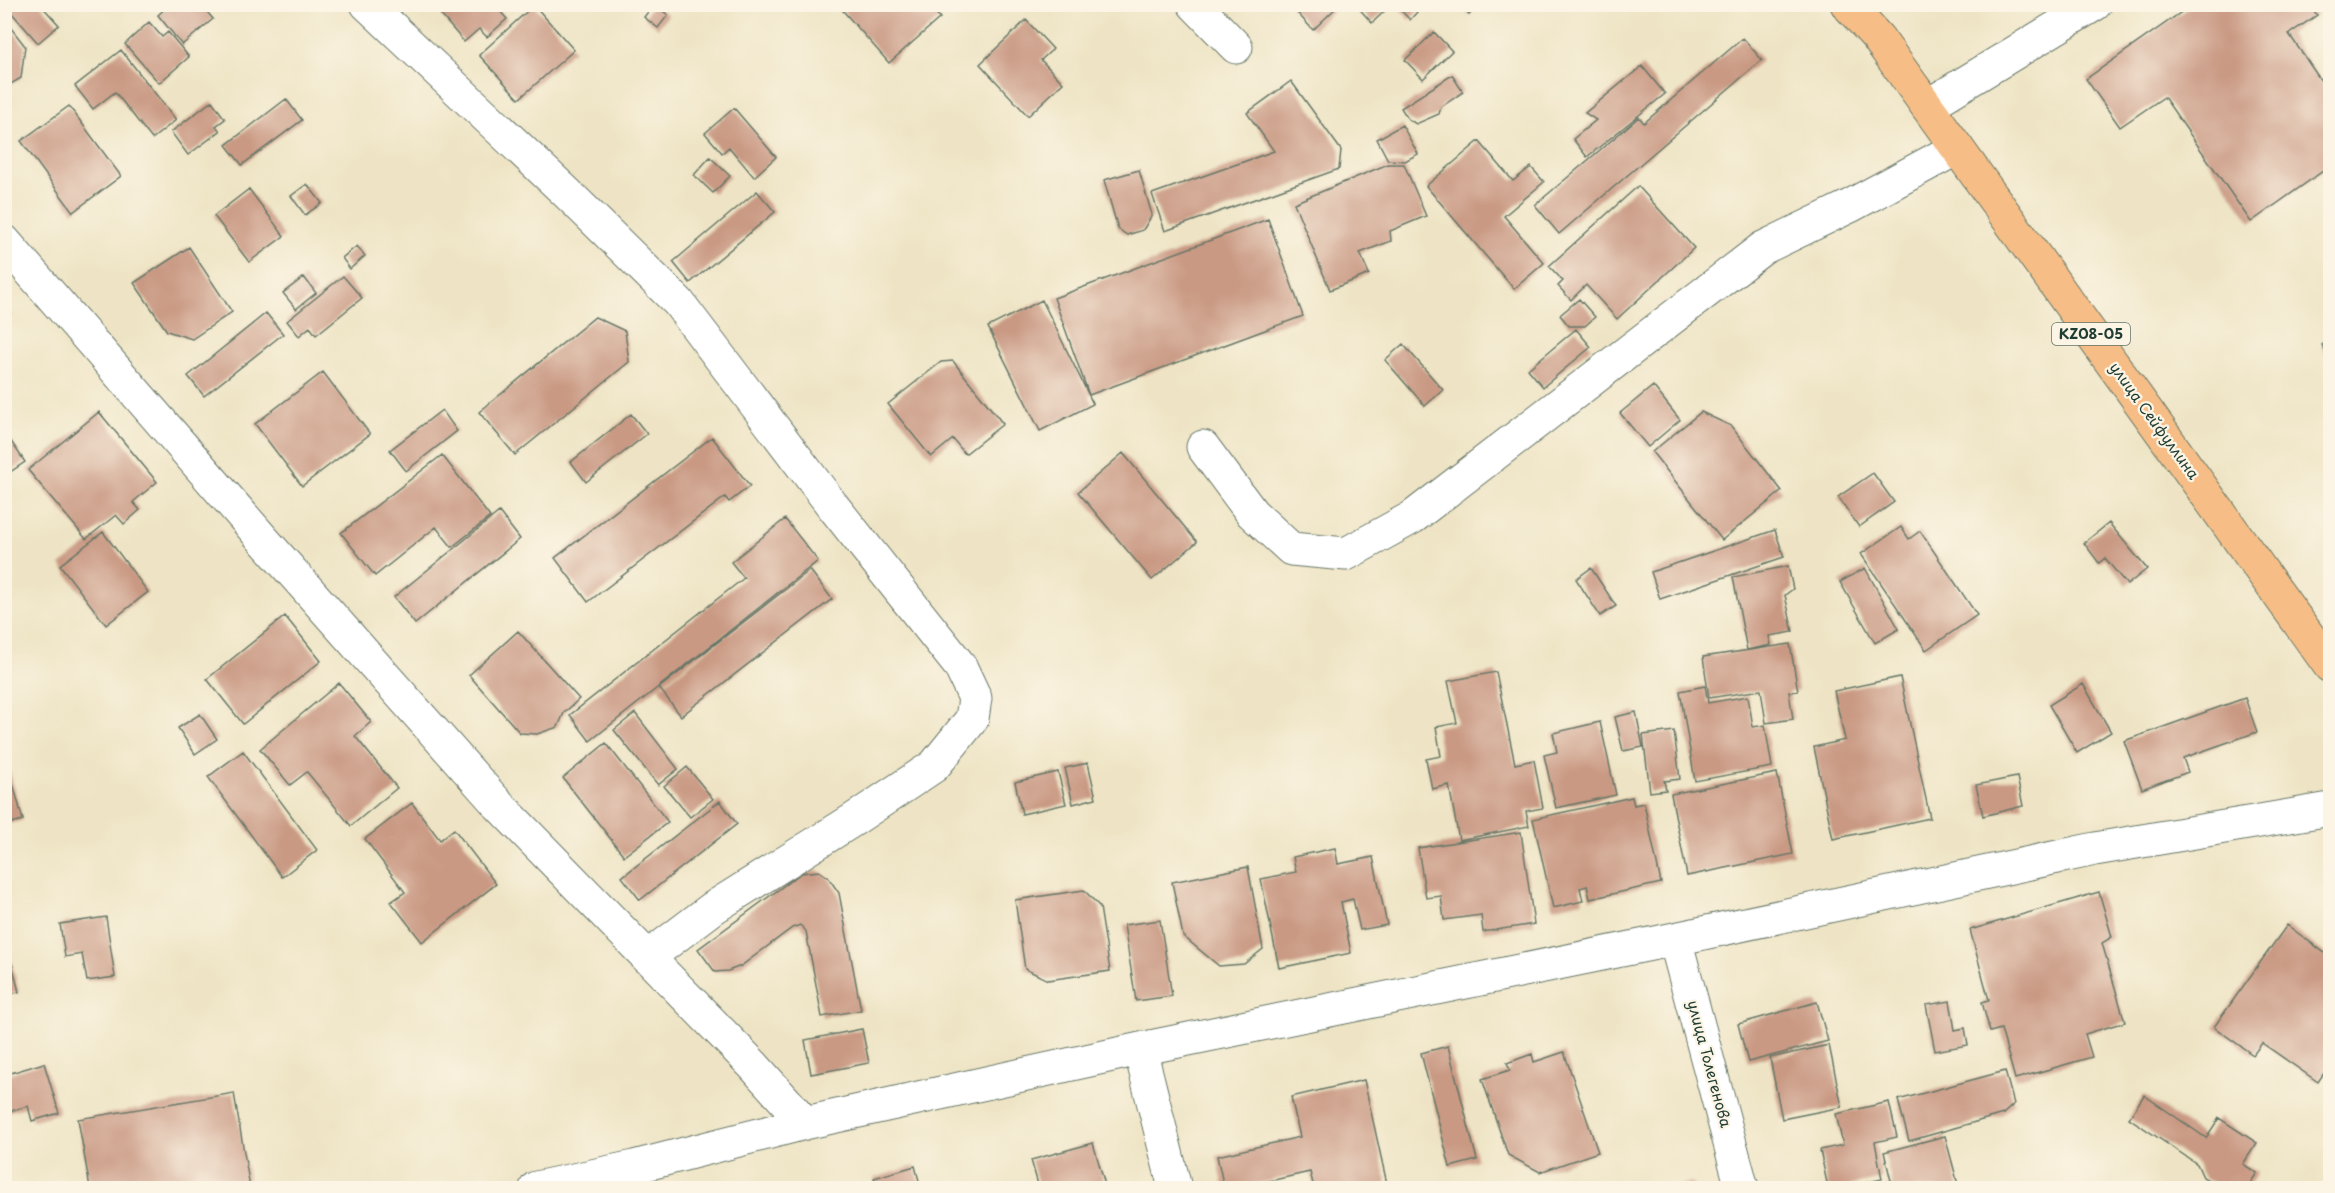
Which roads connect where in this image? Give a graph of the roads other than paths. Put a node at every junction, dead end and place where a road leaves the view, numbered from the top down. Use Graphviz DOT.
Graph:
graph roads {
  1 [pos="368,4"];
  2 [pos="1194,4"];
  3 [pos="1847,4"];
  4 [pos="2095,4"];
  5 [pos="1236,47"];
  6 [pos="1928,106"];
  7 [pos="1957,148"];
  8 [pos="4,241"];
  9 [pos="1203,447"];
  10 [pos="2331,666"];
  11 [pos="2331,808"];
  12 [pos="1675,939"];
  13 [pos="647,958"];
  14 [pos="1140,1049"];
  15 [pos="805,1123"];
  16 [pos="637,1178"];
  17 [pos="536,1188"];
  18 [pos="1175,1188"];
  19 [pos="1742,1188"];
  1 -- 13 [label="street"];
  2 -- 5 [label="street"];
  3 -- 6 [label="main road, улица Сейфуллина / KZ08-05"];
  4 -- 6 [label="street"];
  6 -- 7 [label="main road, улица Сейфуллина / KZ08-05"];
  7 -- 9 [label="street"];
  7 -- 10 [label="main road, улица Сейфуллина / KZ08-05"];
  8 -- 13 [label="street"];
  11 -- 12 [label="street"];
  12 -- 14 [label="street"];
  12 -- 19 [label="street, улица Толегенова"];
  13 -- 15 [label="street"];
  14 -- 15 [label="street"];
  14 -- 18 [label="street"];
  15 -- 16 [label="street"];
  16 -- 17 [label="street"];
}
